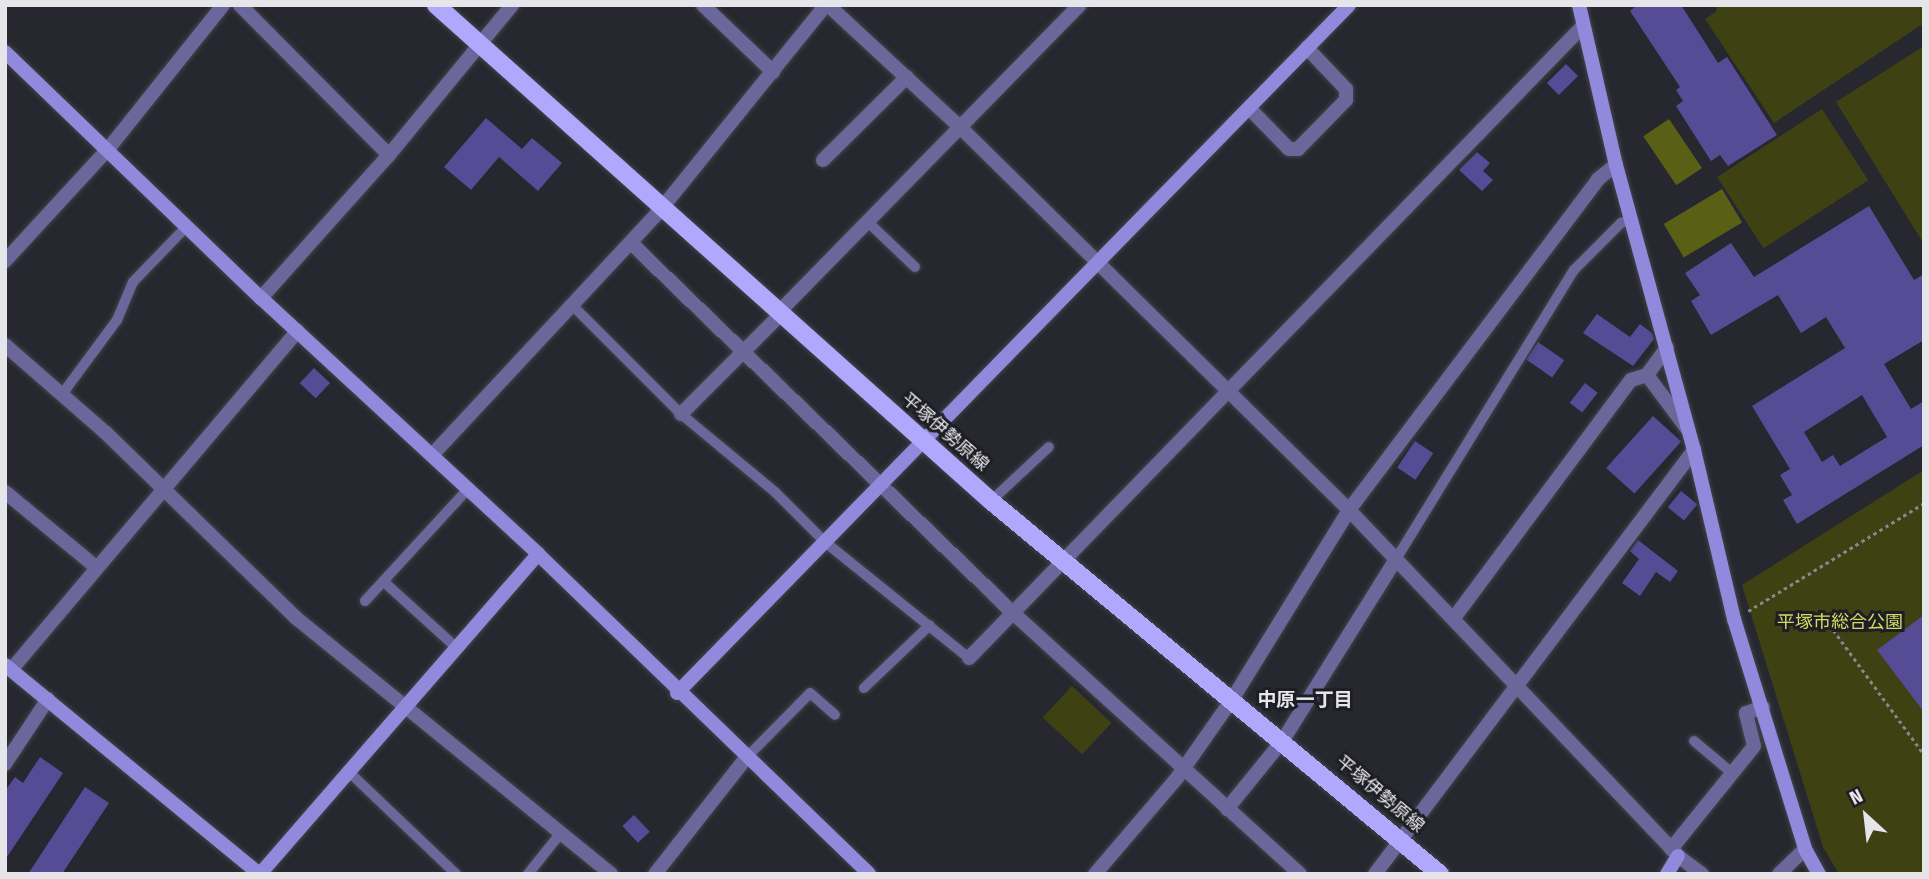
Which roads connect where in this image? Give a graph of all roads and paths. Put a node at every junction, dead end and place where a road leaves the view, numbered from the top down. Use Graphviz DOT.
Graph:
graph roads {
  1 [pos="223,5"];
  2 [pos="240,5"];
  3 [pos="436,5"];
  4 [pos="512,5"];
  5 [pos="703,5"];
  6 [pos="827,5"];
  7 [pos="1080,5"];
  8 [pos="1349,5"];
  9 [pos="1579,5"];
  10 [pos="1583,26"];
  11 [pos="478,43"];
  12 [pos="1307,48"];
  13 [pos="5,52"];
  14 [pos="773,72"];
  15 [pos="907,77"];
  16 [pos="1249,108"];
  17 [pos="961,128"];
  18 [pos="109,148"];
  19 [pos="389,155"];
  20 [pos="823,160"];
  21 [pos="1615,165"];
  22 [pos="662,208"];
  23 [pos="1630,219"];
  24 [pos="868,222"];
  25 [pos="187,226"];
  26 [pos="631,243"];
  27 [pos="5,261"];
  28 [pos="1097,264"];
  29 [pos="915,267"];
  30 [pos="261,298"];
  31 [pos="573,306"];
  32 [pos="779,314"];
  33 [pos="298,331"];
  34 [pos="5,345"];
  35 [pos="1667,347"];
  36 [pos="744,352"];
  37 [pos="1647,375"];
  38 [pos="1226,392"];
  39 [pos="63,393"];
  40 [pos="681,414"];
  41 [pos="1689,431"];
  42 [pos="923,441"];
  43 [pos="1049,447"];
  44 [pos="1694,450"];
  45 [pos="433,454"];
  46 [pos="5,456"];
  47 [pos="5,468"];
  48 [pos="881,484"];
  49 [pos="161,488"];
  50 [pos="469,488"];
  51 [pos="5,492"];
  52 [pos="991,501"];
  53 [pos="1924,503"];
  54 [pos="1349,510"];
  55 [pos="825,542"];
  56 [pos="538,554"];
  57 [pos="1396,559"];
  58 [pos="1061,561"];
  59 [pos="96,567"];
  60 [pos="383,581"];
  61 [pos="365,601"];
  62 [pos="1012,611"];
  63 [pos="1747,611"];
  64 [pos="1821,612"];
  65 [pos="1454,618"];
  66 [pos="930,625"];
  67 [pos="457,648"];
  68 [pos="969,658"];
  69 [pos="8,667"];
  70 [pos="1519,686"];
  71 [pos="864,688"];
  72 [pos="677,692"];
  73 [pos="1233,698"];
  74 [pos="48,699"];
  75 [pos="1763,707"];
  76 [pos="404,708"];
  77 [pos="835,715"];
  78 [pos="1283,740"];
  79 [pos="1694,741"];
  80 [pos="1924,754"];
  81 [pos="746,758"];
  82 [pos="5,764"];
  83 [pos="1182,769"];
  84 [pos="349,772"];
  85 [pos="1732,773"];
  86 [pos="1227,809"];
  87 [pos="560,834"];
  88 [pos="1401,838"];
  89 [pos="1805,849"];
  90 [pos="1674,853"];
  91 [pos="260,874"];
  92 [pos="456,874"];
  93 [pos="528,874"];
  94 [pos="611,874"];
  95 [pos="655,874"];
  96 [pos="869,874"];
  97 [pos="1095,874"];
  98 [pos="1300,874"];
  99 [pos="1374,874"];
  100 [pos="1440,874"];
  101 [pos="1667,874"];
  102 [pos="1702,874"];
  103 [pos="1779,874"];
  104 [pos="1819,874"];
  1 -- 18 [label="street"];
  2 -- 19 [label="street"];
  3 -- 11 [label="main road, 平塚伊勢原線"];
  4 -- 11 [label="street"];
  5 -- 14 [label="street"];
  6 -- 14 [label="street"];
  6 -- 15 [label="street"];
  7 -- 17 [label="street"];
  8 -- 12 [label="street"];
  9 -- 10 [label="street"];
  10 -- 21 [label="street"];
  10 -- 38 [label="street"];
  11 -- 19 [label="street"];
  11 -- 22 [label="main road, 平塚伊勢原線"];
  12 -- 16 [label="street"];
  12 -- 16 [label="street"];
  13 -- 18 [label="street"];
  14 -- 22 [label="street"];
  15 -- 17 [label="street"];
  15 -- 20 [label="street"];
  16 -- 28 [label="street"];
  17 -- 24 [label="street"];
  17 -- 28 [label="street"];
  18 -- 25 [label="street"];
  18 -- 27 [label="street"];
  19 -- 30 [label="street"];
  21 -- 23 [label="street"];
  21 -- 54 [label="street"];
  22 -- 26 [label="street"];
  22 -- 32 [label="main road, 平塚伊勢原線"];
  23 -- 35 [label="street"];
  23 -- 57 [label="lane"];
  24 -- 29 [label="lane"];
  24 -- 32 [label="street"];
  25 -- 30 [label="street"];
  25 -- 39 [label="lane"];
  26 -- 31 [label="street"];
  26 -- 36 [label="street"];
  28 -- 38 [label="street"];
  28 -- 42 [label="street"];
  30 -- 33 [label="street"];
  31 -- 40 [label="lane"];
  31 -- 45 [label="street"];
  32 -- 36 [label="street"];
  32 -- 42 [label="main road, 平塚伊勢原線"];
  33 -- 45 [label="street"];
  33 -- 49 [label="street"];
  34 -- 39 [label="street"];
  35 -- 37 [label="street"];
  35 -- 41 [label="street"];
  36 -- 40 [label="street"];
  36 -- 48 [label="street"];
  37 -- 41 [label="street"];
  37 -- 65 [label="street"];
  38 -- 54 [label="street"];
  38 -- 58 [label="street"];
  39 -- 49 [label="street"];
  40 -- 55 [label="lane"];
  41 -- 44 [label="street"];
  42 -- 48 [label="street"];
  42 -- 52 [label="main road, 平塚伊勢原線"];
  43 -- 52 [label="lane"];
  44 -- 70 [label="street"];
  44 -- 75 [label="street"];
  45 -- 50 [label="street"];
  46 -- 47 [label="path"];
  48 -- 55 [label="street"];
  48 -- 62 [label="street"];
  49 -- 59 [label="street"];
  49 -- 76 [label="street"];
  50 -- 56 [label="street"];
  50 -- 60 [label="lane"];
  51 -- 59 [label="street"];
  52 -- 58 [label="main road, 平塚伊勢原線"];
  53 -- 63 [label="path"];
  54 -- 57 [label="street"];
  54 -- 73 [label="street"];
  55 -- 66 [label="lane"];
  55 -- 72 [label="street"];
  56 -- 67 [label="street"];
  56 -- 72 [label="street"];
  57 -- 65 [label="street"];
  57 -- 78 [label="street"];
  58 -- 62 [label="street"];
  58 -- 73 [label="main road, 平塚伊勢原線"];
  59 -- 69 [label="street"];
  60 -- 61 [label="lane"];
  60 -- 67 [label="lane"];
  62 -- 68 [label="street"];
  62 -- 83 [label="street"];
  64 -- 80 [label="path"];
  65 -- 70 [label="street"];
  66 -- 68 [label="lane"];
  66 -- 71 [label="lane"];
  67 -- 76 [label="street"];
  69 -- 74 [label="street"];
  70 -- 88 [label="street"];
  70 -- 90 [label="street"];
  72 -- 81 [label="street"];
  73 -- 78 [label="main road, 平塚伊勢原線"];
  73 -- 83 [label="street"];
  74 -- 82 [label="street"];
  74 -- 91 [label="street"];
  75 -- 85 [label="street"];
  75 -- 89 [label="street"];
  76 -- 84 [label="street"];
  76 -- 87 [label="street"];
  77 -- 81 [label="lane"];
  78 -- 86 [label="street"];
  78 -- 88 [label="main road, 平塚伊勢原線"];
  79 -- 85 [label="lane"];
  81 -- 95 [label="street"];
  81 -- 96 [label="street"];
  83 -- 86 [label="street"];
  83 -- 97 [label="street"];
  84 -- 91 [label="street"];
  84 -- 92 [label="lane"];
  85 -- 90 [label="street"];
  86 -- 98 [label="street"];
  87 -- 93 [label="lane"];
  87 -- 94 [label="street"];
  88 -- 99 [label="street"];
  88 -- 100 [label="main road, 平塚伊勢原線"];
  89 -- 103 [label="street"];
  89 -- 104 [label="street"];
  90 -- 101 [label="street"];
  90 -- 102 [label="street"];
}
